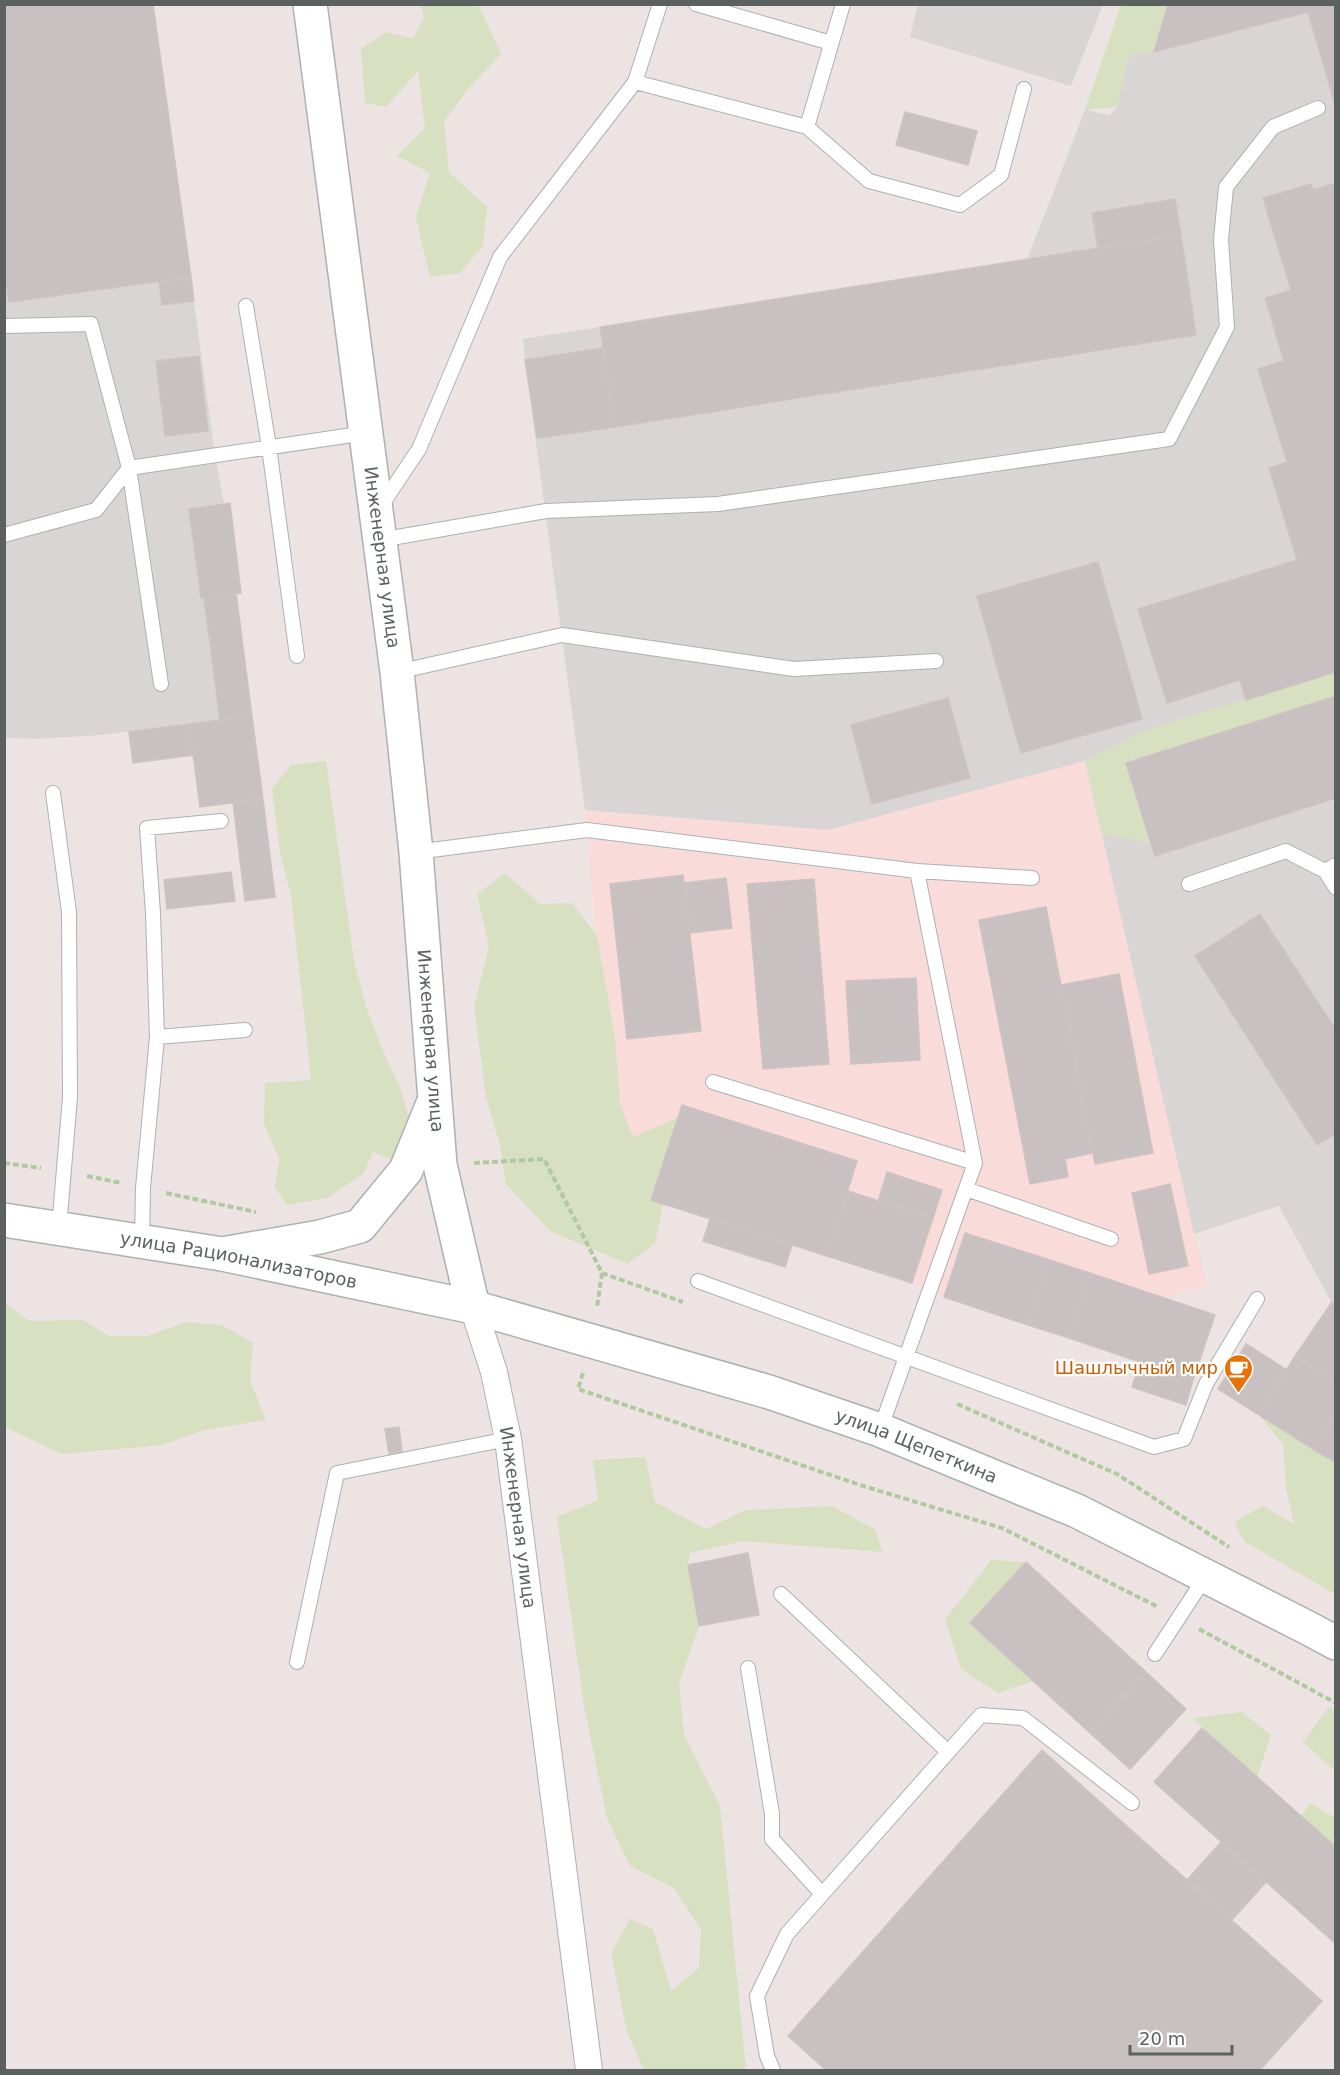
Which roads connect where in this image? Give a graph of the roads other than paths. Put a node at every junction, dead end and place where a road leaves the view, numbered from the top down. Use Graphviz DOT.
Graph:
graph roads {
  1 [pos="310,4"];
  2 [pos="660,4"];
  3 [pos="696,4"];
  4 [pos="843,4"];
  5 [pos="831,43"];
  6 [pos="635,82"];
  7 [pos="1024,89"];
  8 [pos="1318,108"];
  9 [pos="807,127"];
  10 [pos="246,306"];
  11 [pos="4,326"];
  12 [pos="366,433"];
  13 [pos="269,447"];
  14 [pos="129,468"];
  15 [pos="378,526"];
  16 [pos="4,535"];
  17 [pos="297,656"];
  18 [pos="936,661"];
  19 [pos="397,672"];
  20 [pos="161,684"];
  21 [pos="53,793"];
  22 [pos="221,821"];
  23 [pos="416,852"];
  24 [pos="1330,868"];
  25 [pos="917,871"];
  26 [pos="1032,878"];
  27 [pos="1189,884"];
  28 [pos="1335,888"];
  29 [pos="245,1030"];
  30 [pos="157,1037"];
  31 [pos="713,1082"];
  32 [pos="434,1101"];
  33 [pos="975,1163"];
  34 [pos="966,1189"];
  35 [pos="4,1220"];
  36 [pos="59,1228"];
  37 [pos="1111,1239"];
  38 [pos="142,1241"];
  39 [pos="222,1254"];
  40 [pos="698,1281"];
  41 [pos="1257,1299"];
  42 [pos="473,1307"];
  43 [pos="906,1356"];
  44 [pos="880,1430"];
  45 [pos="508,1439"];
  46 [pos="1206,1576"];
  47 [pos="781,1594"];
  48 [pos="1335,1643"];
  49 [pos="1155,1654"];
  50 [pos="297,1662"];
  51 [pos="748,1668"];
  52 [pos="948,1752"];
  53 [pos="1132,1803"];
  54 [pos="822,1894"];
  55 [pos="589,2070"];
  56 [pos="773,2070"];
  1 -- 12 [label="street, Инженерная улица"];
  2 -- 6 [label="lane"];
  3 -- 5 [label="lane"];
  4 -- 5 [label="lane"];
  5 -- 9 [label="lane"];
  6 -- 9 [label="lane"];
  6 -- 15 [label="lane"];
  7 -- 9 [label="lane"];
  8 -- 15 [label="lane"];
  10 -- 13 [label="lane"];
  11 -- 14 [label="lane"];
  12 -- 13 [label="lane"];
  12 -- 15 [label="street, Инженерная улица"];
  13 -- 14 [label="lane"];
  13 -- 17 [label="lane"];
  14 -- 16 [label="lane"];
  14 -- 20 [label="lane"];
  15 -- 19 [label="street, Инженерная улица"];
  18 -- 19 [label="lane"];
  19 -- 23 [label="street, Инженерная улица"];
  21 -- 36 [label="lane"];
  22 -- 30 [label="lane"];
  23 -- 25 [label="lane"];
  23 -- 32 [label="street, Инженерная улица"];
  24 -- 27 [label="lane"];
  24 -- 28 [label="lane"];
  25 -- 26 [label="lane"];
  25 -- 33 [label="lane"];
  29 -- 30 [label="lane"];
  30 -- 38 [label="lane"];
  31 -- 33 [label="lane"];
  32 -- 39 [label="street"];
  32 -- 42 [label="street, Инженерная улица"];
  33 -- 34 [label="lane"];
  34 -- 37 [label="lane"];
  34 -- 43 [label="lane"];
  35 -- 36 [label="street, улица Рационализаторов"];
  36 -- 38 [label="street, улица Рационализаторов"];
  38 -- 39 [label="street, улица Рационализаторов"];
  39 -- 42 [label="street, улица Рационализаторов"];
  40 -- 43 [label="lane"];
  41 -- 43 [label="lane"];
  42 -- 44 [label="street, улица Щепеткина"];
  42 -- 45 [label="street, Инженерная улица"];
  43 -- 44 [label="lane"];
  44 -- 46 [label="street, улица Щепеткина"];
  45 -- 50 [label="lane"];
  45 -- 55 [label="street, Инженерная улица"];
  46 -- 48 [label="street, улица Щепеткина"];
  46 -- 49 [label="lane"];
  47 -- 52 [label="lane"];
  51 -- 54 [label="lane"];
  52 -- 53 [label="lane"];
  52 -- 54 [label="lane"];
  54 -- 56 [label="lane"];
}
